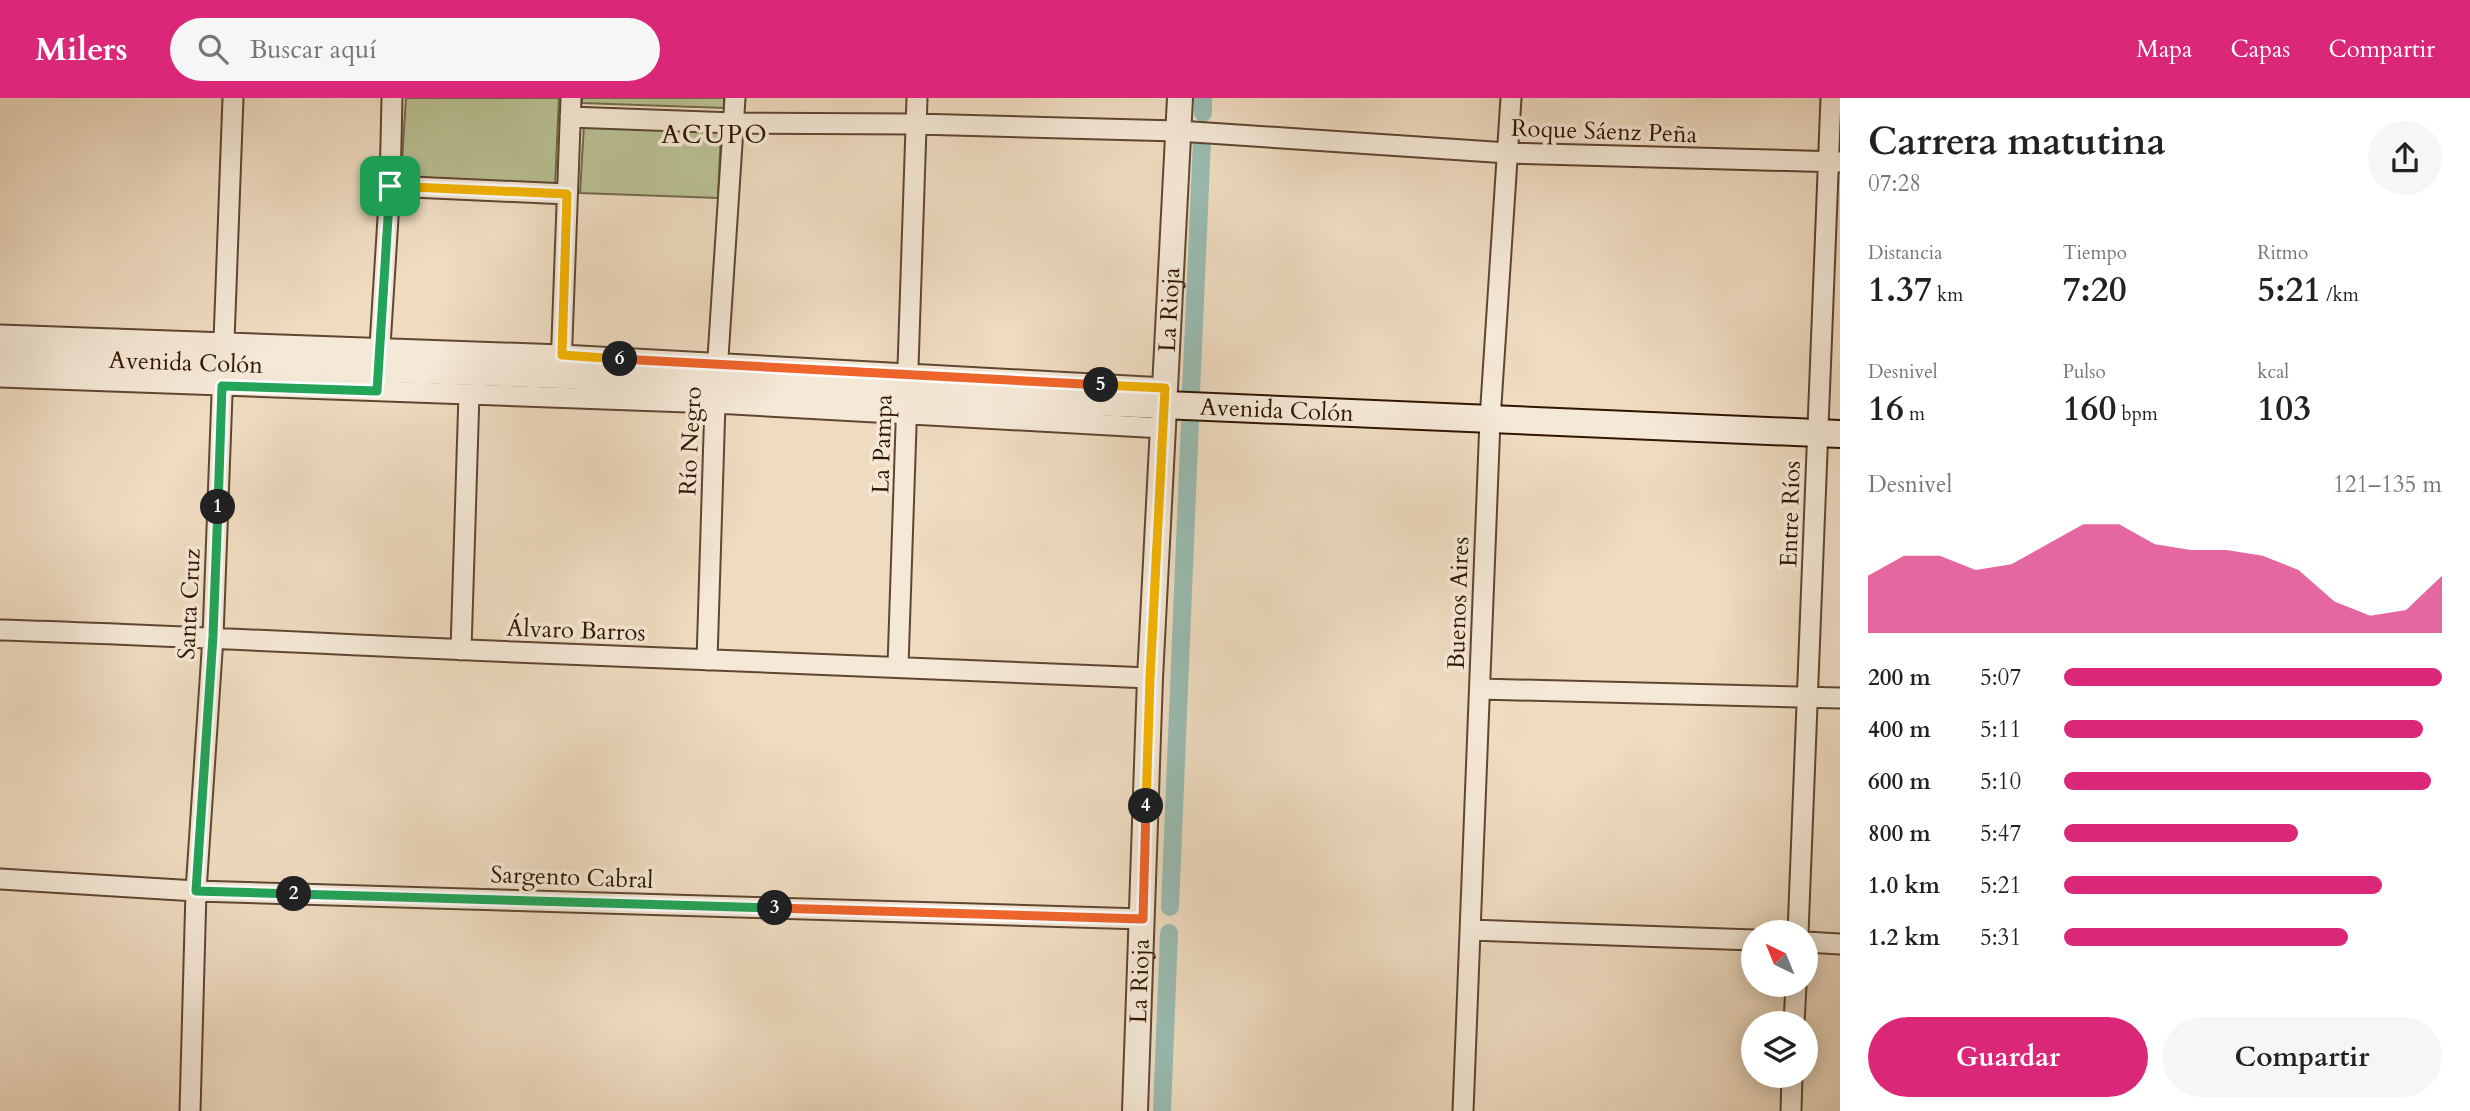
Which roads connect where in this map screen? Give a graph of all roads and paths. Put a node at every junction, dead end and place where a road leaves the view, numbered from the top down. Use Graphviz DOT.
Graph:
graph roads {
  1 [pos="233,98"];
  2 [pos="392,98"];
  3 [pos="735,98"];
  4 [pos="917,98"];
  5 [pos="1180,98"];
  6 [pos="1511,98"];
  7 [pos="1831,98"];
  8 [pos="570,107"];
  9 [pos="734,124"];
  10 [pos="916,124"];
  11 [pos="1178,131"];
  12 [pos="1508,153"];
  13 [pos="1834,161"];
  14 [pos="390,186"];
  15 [pos="567,194"];
  16 [pos="0,335"];
  17 [pos="0,356"];
  18 [pos="223,364"];
  19 [pos="379,370"];
  20 [pos="561,376"];
  21 [pos="0,377"];
  22 [pos="717,384"];
  23 [pos="469,394"];
  24 [pos="908,394"];
  25 [pos="1164,407"];
  26 [pos="1490,420"];
  27 [pos="1829,433"];
  28 [pos="0,629"];
  29 [pos="213,636"];
  30 [pos="461,650"];
  31 [pos="707,660"];
  32 [pos="898,666"];
  33 [pos="1150,678"];
  34 [pos="1480,689"];
  35 [pos="1808,696"];
  36 [pos="1840,698"];
  37 [pos="0,879"];
  38 [pos="196,891"];
  39 [pos="1143,919"];
  40 [pos="1799,920"];
  41 [pos="1470,930"];
  42 [pos="1741,940"];
  43 [pos="1818,943"];
  44 [pos="1840,944"];
  45 [pos="1792,1088"];
  46 [pos="190,1111"];
  47 [pos="1135,1111"];
  48 [pos="1463,1111"];
  49 [pos="1791,1111"];
  1 -- 18 [label="street, Santa Cruz"];
  2 -- 14 [label="street"];
  3 -- 9 [label="street, Río Negro"];
  4 -- 10 [label="street, La Pampa"];
  5 -- 11 [label="street, La Rioja"];
  6 -- 12 [label="street, Buenos Aires"];
  7 -- 13 [label="street, Entre Ríos"];
  8 -- 9 [label="street, Roque Sáenz Peña"];
  8 -- 15 [label="street"];
  9 -- 10 [label="street, Roque Sáenz Peña"];
  9 -- 22 [label="street, Río Negro"];
  10 -- 11 [label="street, Roque Sáenz Peña"];
  10 -- 24 [label="street, La Pampa"];
  11 -- 12 [label="street, Roque Sáenz Peña"];
  11 -- 25 [label="street, La Rioja"];
  12 -- 13 [label="street, Roque Sáenz Peña"];
  12 -- 26 [label="street, Buenos Aires"];
  13 -- 27 [label="street, Entre Ríos"];
  14 -- 15 [label="street"];
  14 -- 19 [label="street"];
  15 -- 20 [label="street"];
  16 -- 18 [label="street, Avenida Colón"];
  17 -- 18 [label="main road, Avenida Colón"];
  18 -- 19 [label="main road, Avenida Colón"];
  18 -- 21 [label="street, Avenida Colón"];
  18 -- 29 [label="street, Santa Cruz"];
  19 -- 20 [label="main road, Avenida Colón"];
  19 -- 23 [label="street, Avenida Colón"];
  20 -- 22 [label="main road, Avenida Colón"];
  20 -- 23 [label="street, Avenida Colón"];
  22 -- 24 [label="main road, Avenida Colón"];
  22 -- 31 [label="street, Río Negro"];
  23 -- 30 [label="street"];
  24 -- 25 [label="main road, Avenida Colón"];
  24 -- 32 [label="street, La Pampa"];
  25 -- 26 [label="main road, Avenida Colón"];
  25 -- 33 [label="street, La Rioja"];
  26 -- 27 [label="main road, Avenida Colón"];
  26 -- 34 [label="street, Buenos Aires"];
  27 -- 35 [label="street, Entre Ríos"];
  28 -- 29 [label="street, Álvaro Barros"];
  29 -- 30 [label="street, Álvaro Barros"];
  29 -- 38 [label="street, Santa Cruz"];
  30 -- 31 [label="street, Álvaro Barros"];
  31 -- 32 [label="street, Álvaro Barros"];
  32 -- 33 [label="street, Álvaro Barros"];
  33 -- 39 [label="street, La Rioja"];
  34 -- 35 [label="street"];
  34 -- 41 [label="street, Buenos Aires"];
  35 -- 36 [label="street"];
  35 -- 40 [label="street, Entre Ríos"];
  37 -- 38 [label="street, Sargento Cabral"];
  38 -- 39 [label="street, Sargento Cabral"];
  38 -- 46 [label="street, Santa Cruz"];
  39 -- 47 [label="street, La Rioja"];
  41 -- 42 [label="street"];
  41 -- 48 [label="street, Buenos Aires"];
  43 -- 44 [label="street"];
  45 -- 49 [label="street"];
}
